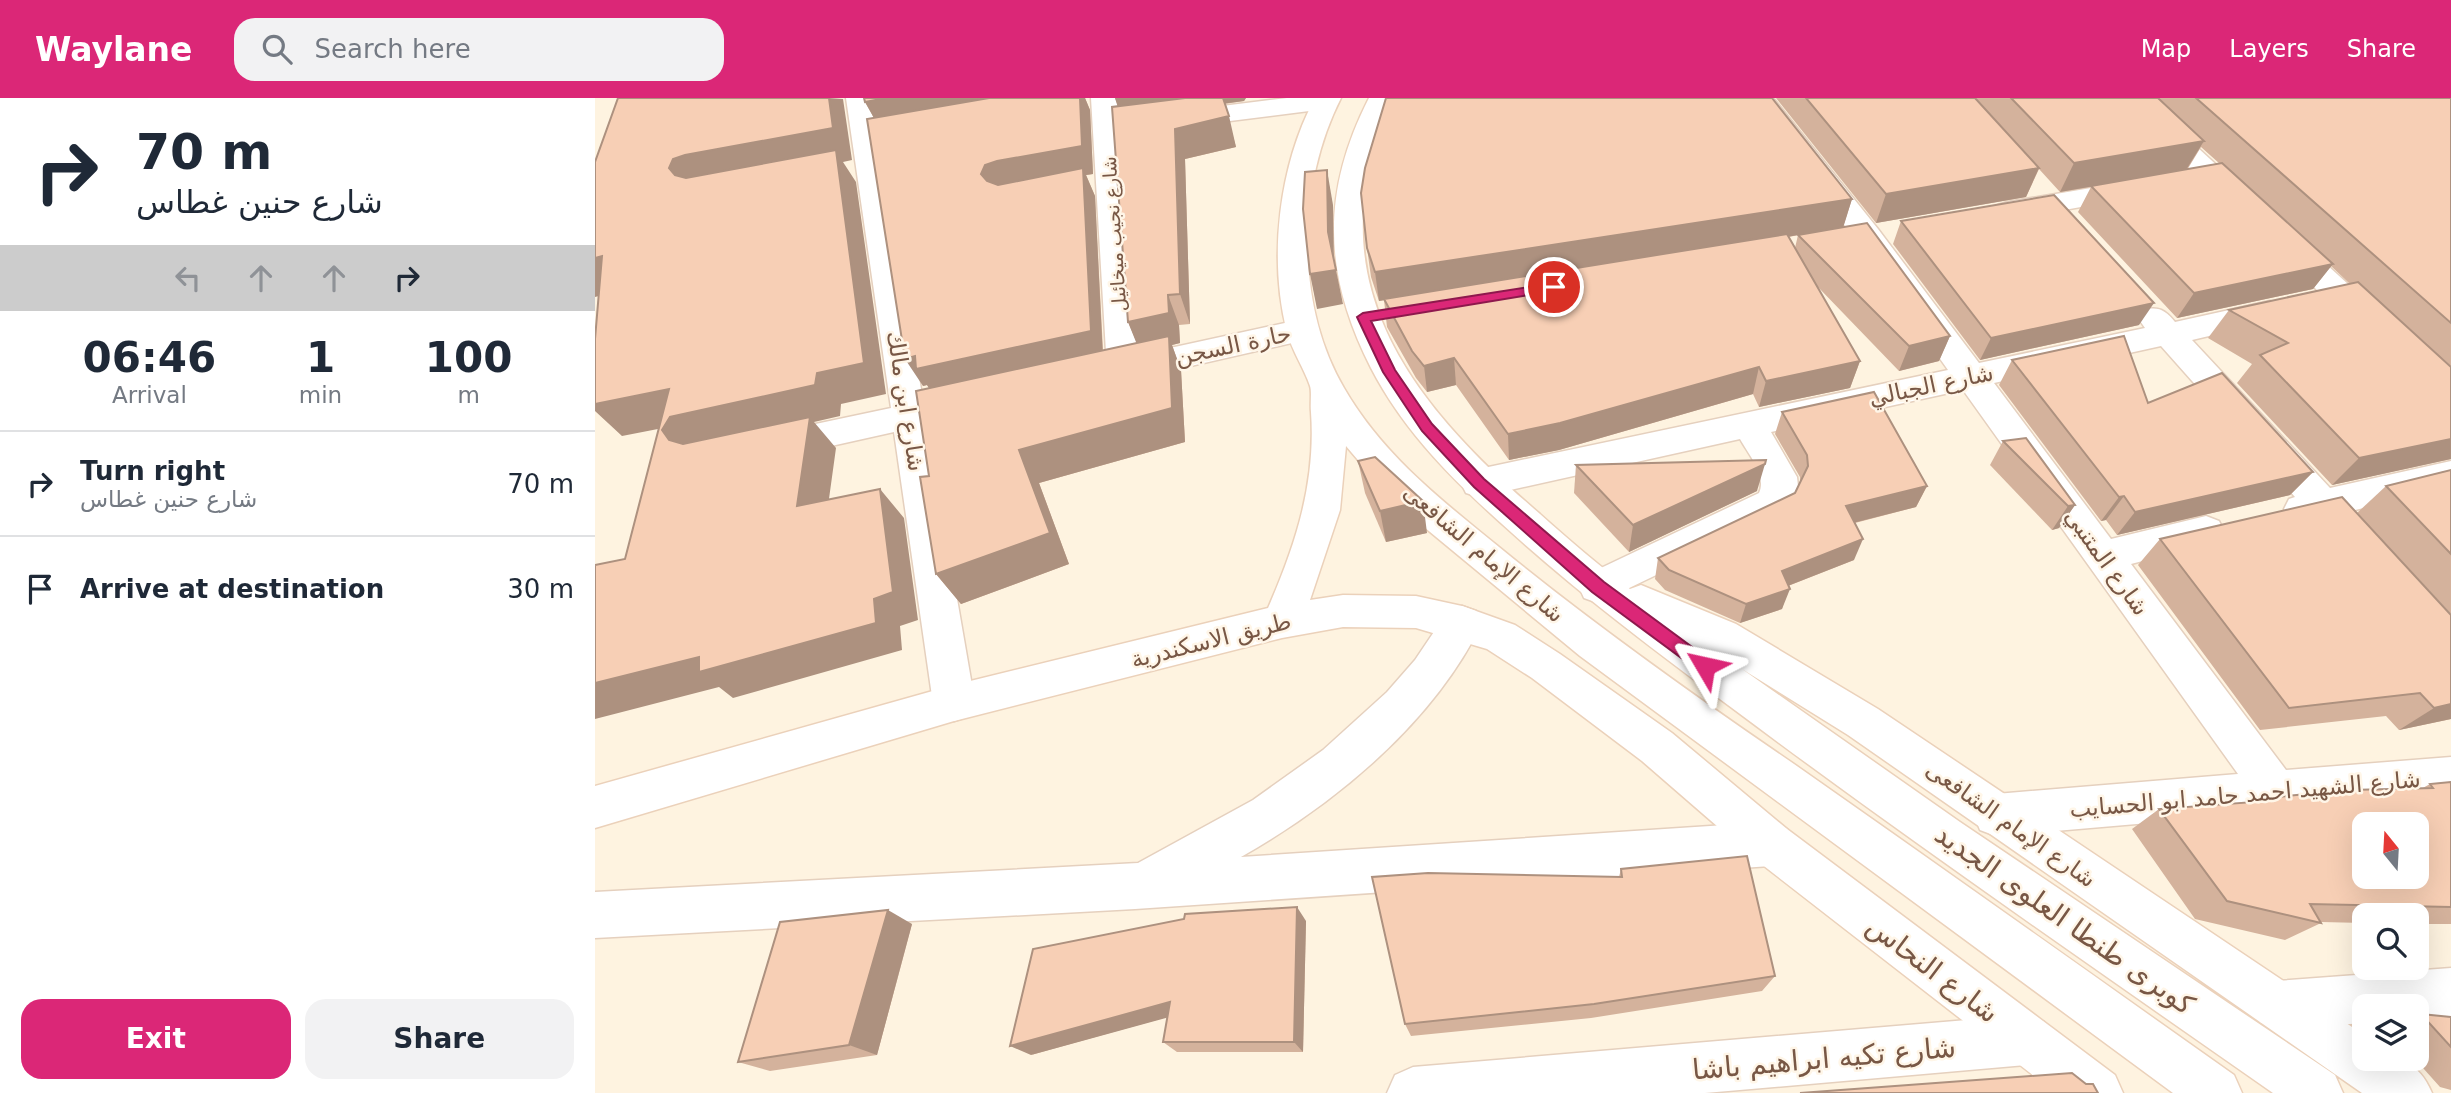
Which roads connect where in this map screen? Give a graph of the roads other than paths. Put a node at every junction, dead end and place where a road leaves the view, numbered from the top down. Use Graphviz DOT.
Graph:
graph roads {
  1 [pos="859,98"];
  2 [pos="1382,98"];
  3 [pos="1760,98"];
  4 [pos="2129,98"];
  5 [pos="1095,99"];
  6 [pos="1327,100"];
  7 [pos="1130,126"];
  8 [pos="2024,175"];
  9 [pos="2186,181"];
  10 [pos="2050,204"];
  11 [pos="1976,217"];
  12 [pos="1903,230"];
  13 [pos="2077,234"];
  14 [pos="1854,239"];
  15 [pos="2132,294"];
  16 [pos="2343,296"];
  17 [pos="1303,330"];
  18 [pos="2168,334"];
  19 [pos="2392,342"];
  20 [pos="1110,372"];
  21 [pos="1971,377"];
  22 [pos="1326,386"];
  23 [pos="962,405"];
  24 [pos="908,416"];
  25 [pos="1749,424"];
  26 [pos="739,454"];
  27 [pos="2451,474"];
  28 [pos="1479,483"];
  29 [pos="2322,504"];
  30 [pos="2271,516"];
  31 [pos="2232,525"];
  32 [pos="2103,556"];
  33 [pos="2377,565"];
  34 [pos="1598,587"];
  35 [pos="1282,621"];
  36 [pos="1462,623"];
  37 [pos="954,704"];
  38 [pos="1812,744"];
  39 [pos="2451,777"];
  40 [pos="2276,792"];
  41 [pos="595,807"];
  42 [pos="1996,816"];
  43 [pos="1771,844"];
  44 [pos="1135,886"];
  45 [pos="595,915"];
  46 [pos="2451,992"];
  47 [pos="2277,1005"];
  48 [pos="2026,1040"];
  49 [pos="1469,1091"];
  50 [pos="1413,1093"];
  51 [pos="2097,1093"];
  52 [pos="2216,1093"];
  53 [pos="2317,1093"];
  54 [pos="2406,1093"];
  1 -- 24 [label="street, شارع ابن مالك"];
  2 -- 28 [label="street, شارع الإمام الشافعى"];
  3 -- 14 [label="street, شارع المتنبي"];
  4 -- 9 [label="street"];
  5 -- 7 [label="street, شارع نجيب ميخائيل"];
  6 -- 7 [label="street"];
  6 -- 17 [label="street, شارع الإمام الشافعى"];
  7 -- 20 [label="street, شارع نجيب ميخائيل"];
  8 -- 10 [label="street"];
  9 -- 10 [label="street"];
  9 -- 16 [label="street"];
  10 -- 11 [label="street"];
  10 -- 13 [label="street"];
  12 -- 14 [label="street"];
  14 -- 21 [label="street, شارع المتنبي"];
  15 -- 18 [label="street"];
  16 -- 18 [label="street, شارع الجبالي"];
  16 -- 19 [label="street"];
  17 -- 20 [label="street, حارة السجن"];
  17 -- 22 [label="street, شارع الإمام الشافعى"];
  18 -- 21 [label="street, شارع الجبالي"];
  18 -- 29 [label="street"];
  21 -- 25 [label="street, شارع الجبالي"];
  21 -- 32 [label="street, شارع المتنبي"];
  22 -- 35 [label="street"];
  22 -- 52 [label="street, شارع الإمام الشافعى"];
  23 -- 24 [label="street"];
  24 -- 26 [label="street"];
  24 -- 37 [label="street, شارع ابن مالك"];
  25 -- 28 [label="street, شارع الجبالي"];
  25 -- 34 [label="street"];
  27 -- 29 [label="street"];
  28 -- 34 [label="street, شارع الإمام الشافعى"];
  29 -- 30 [label="street"];
  29 -- 33 [label="street"];
  31 -- 32 [label="street"];
  32 -- 40 [label="street, شارع المتنبي"];
  34 -- 38 [label="street, شارع الإمام الشافعى"];
  34 -- 42 [label="street, شارع الإمام الشافعى"];
  35 -- 36 [label="street, طريق الاسكندرية"];
  35 -- 37 [label="street, طريق الاسكندرية"];
  36 -- 43 [label="street, طريق الاسكندرية"];
  36 -- 44 [label="street"];
  37 -- 41 [label="street, طريق الاسكندرية"];
  38 -- 53 [label="street, كوبرى طنطا العلوى الجديد"];
  39 -- 40 [label="street, شارع الشهيد احمد حامد ابو الحسايب"];
  40 -- 42 [label="street, شارع الشهيد احمد حامد ابو الحسايب"];
  42 -- 47 [label="street, شارع الإمام الشافعى"];
  43 -- 44 [label="street"];
  43 -- 48 [label="street, شارع النحاس"];
  44 -- 45 [label="street"];
  46 -- 47 [label="street"];
  47 -- 54 [label="street, شارع الإمام الشافعى"];
  48 -- 49 [label="street, شارع تكيه ابراهيم باشا"];
  48 -- 51 [label="street, شارع النحاس"];
  49 -- 50 [label="street, شارع تكيه ابراهيم باشا"];
}
